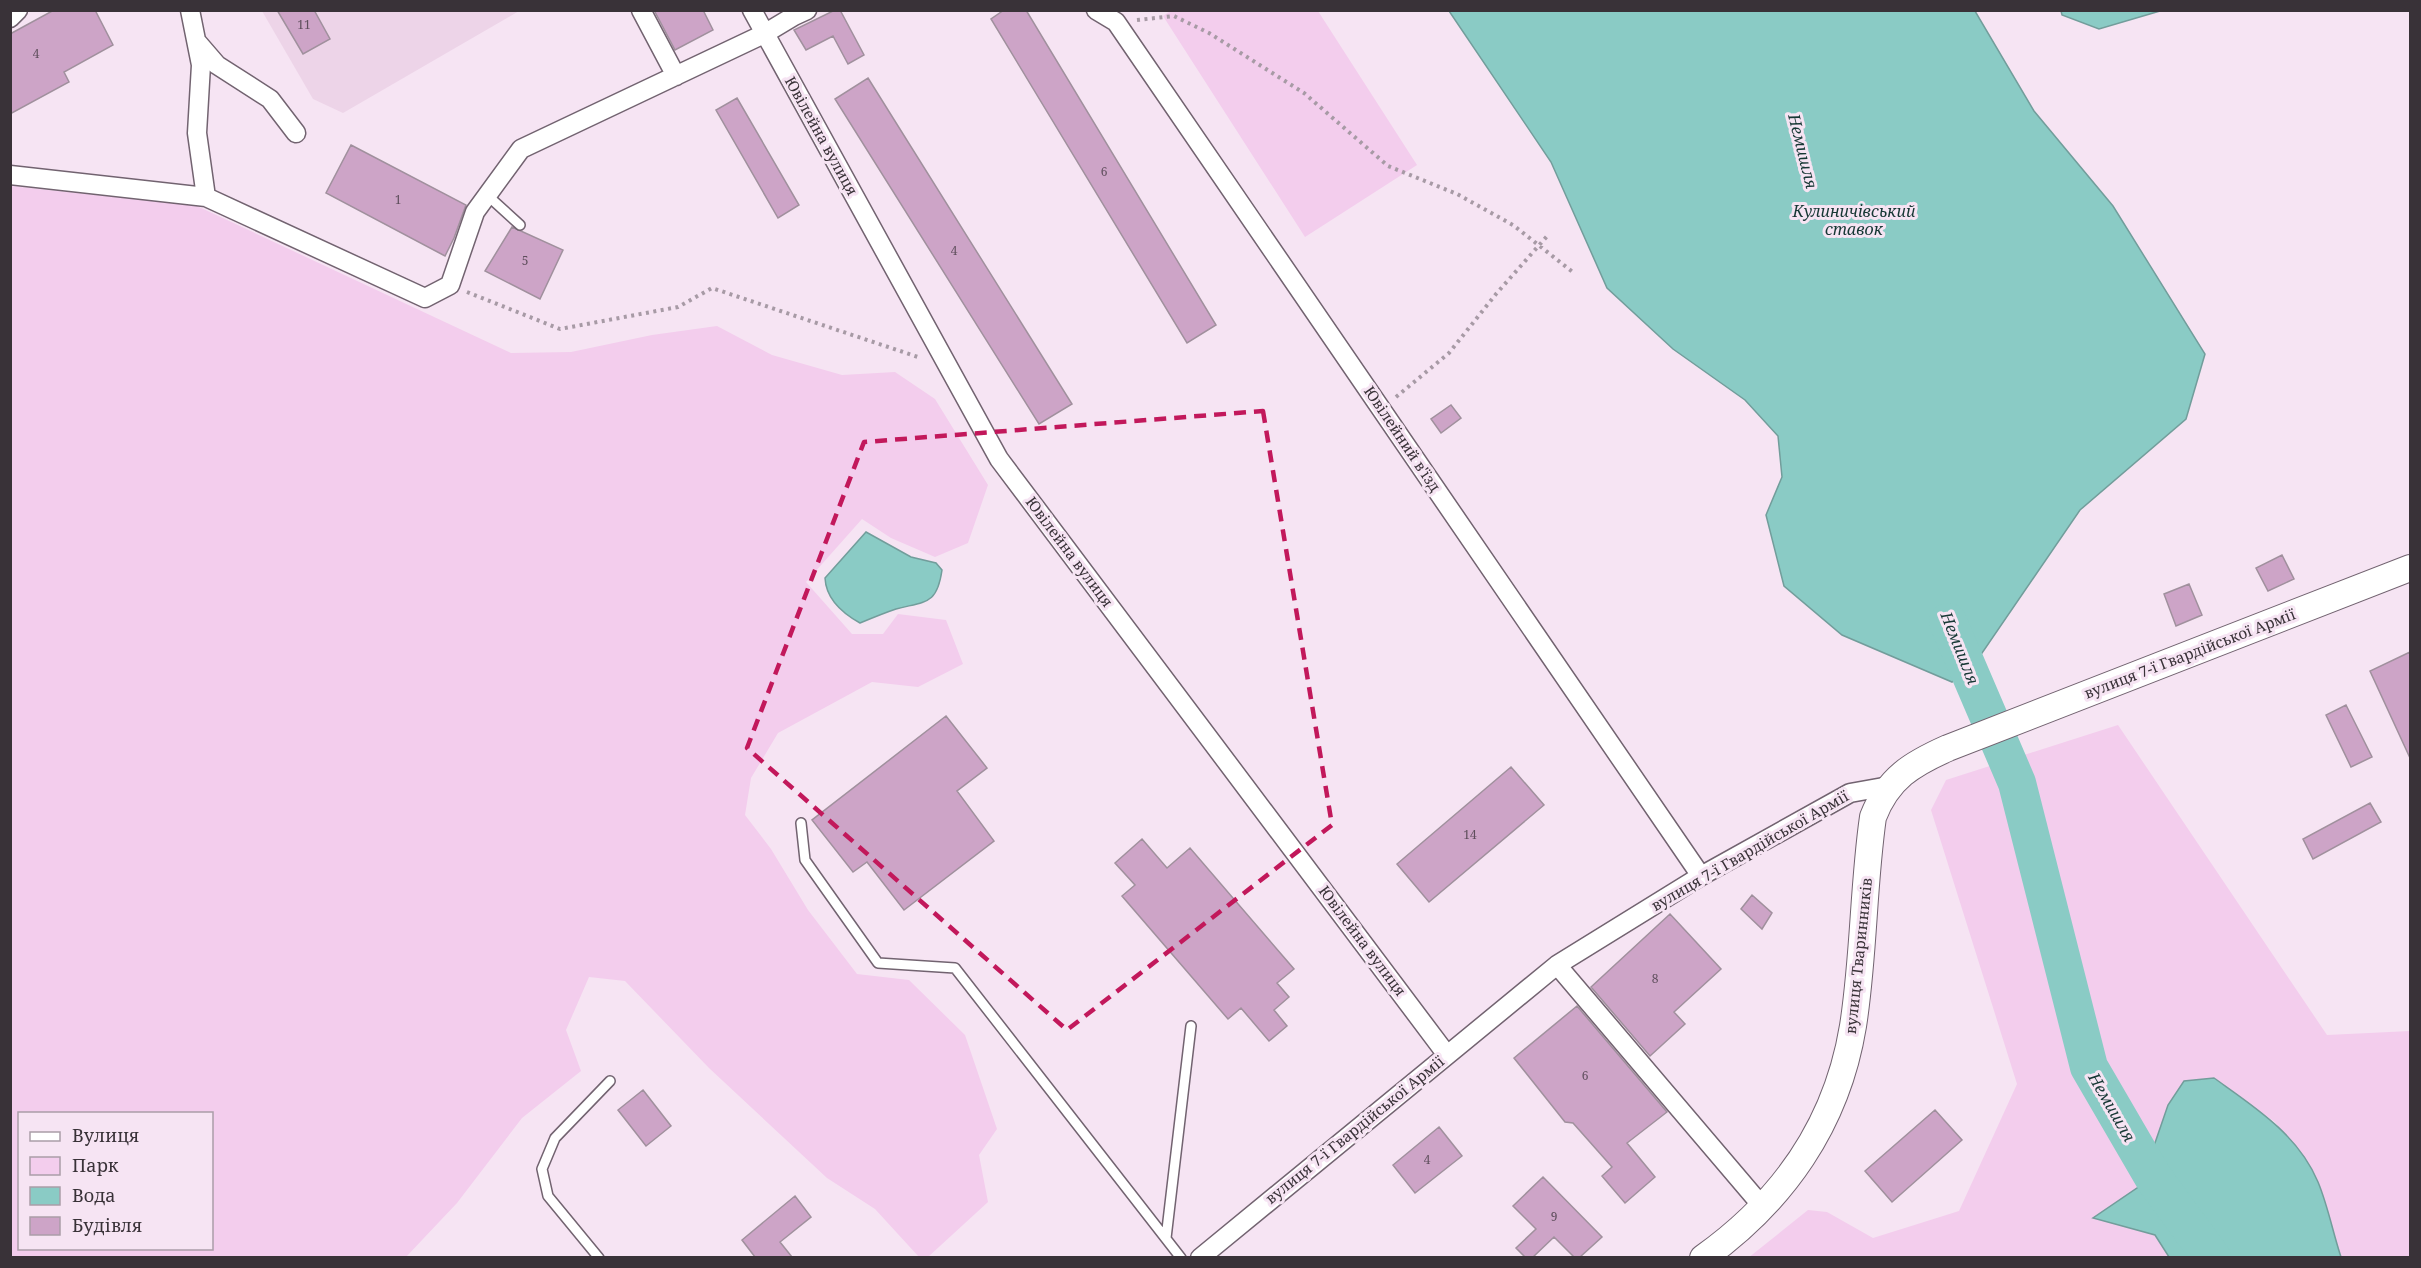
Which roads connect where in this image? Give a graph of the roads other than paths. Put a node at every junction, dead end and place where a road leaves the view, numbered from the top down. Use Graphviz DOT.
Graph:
graph roads {
  1 [pos="18,10"];
  2 [pos="190,10"];
  3 [pos="641,10"];
  4 [pos="752,10"];
  5 [pos="807,10"];
  6 [pos="1096,10"];
  7 [pos="10,18"];
  8 [pos="764,34"];
  9 [pos="197,42"];
  10 [pos="676,76"];
  11 [pos="296,133"];
  12 [pos="10,175"];
  13 [pos="487,195"];
  14 [pos="207,197"];
  15 [pos="520,225"];
  16 [pos="2410,568"];
  17 [pos="1889,786"];
  18 [pos="801,823"];
  19 [pos="1701,876"];
  20 [pos="1557,965"];
  21 [pos="1191,1026"];
  22 [pos="1448,1055"];
  23 [pos="610,1081"];
  24 [pos="1762,1206"];
  25 [pos="1166,1238"];
  26 [pos="599,1257"];
  27 [pos="1180,1257"];
  28 [pos="1200,1257"];
  29 [pos="1703,1257"];
  1 -- 7 [label="street"];
  2 -- 9 [label="street"];
  3 -- 10 [label="street"];
  4 -- 8 [label="street, Ювілейна вулиця"];
  5 -- 8 [label="street"];
  6 -- 19 [label="street, Ювілейний в'їзд"];
  8 -- 10 [label="street"];
  8 -- 22 [label="street, Ювілейна вулиця"];
  9 -- 11 [label="street"];
  9 -- 14 [label="street"];
  10 -- 13 [label="street"];
  12 -- 14 [label="street"];
  13 -- 14 [label="street"];
  13 -- 15 [label="lane"];
  16 -- 17 [label="main road, вулиця 7-ї Гвардійської Армії"];
  17 -- 19 [label="street, вулиця 7-ї Гвардійської Армії"];
  17 -- 24 [label="main road, вулиця Тваринників"];
  18 -- 25 [label="lane"];
  19 -- 20 [label="street, вулиця 7-ї Гвардійської Армії"];
  20 -- 22 [label="street, вулиця 7-ї Гвардійської Армії"];
  20 -- 24 [label="street"];
  21 -- 25 [label="lane"];
  22 -- 28 [label="street, вулиця 7-ї Гвардійської Армії"];
  23 -- 26 [label="lane"];
  24 -- 29 [label="main road, вулиця Тваринників"];
  25 -- 27 [label="lane"];
}
